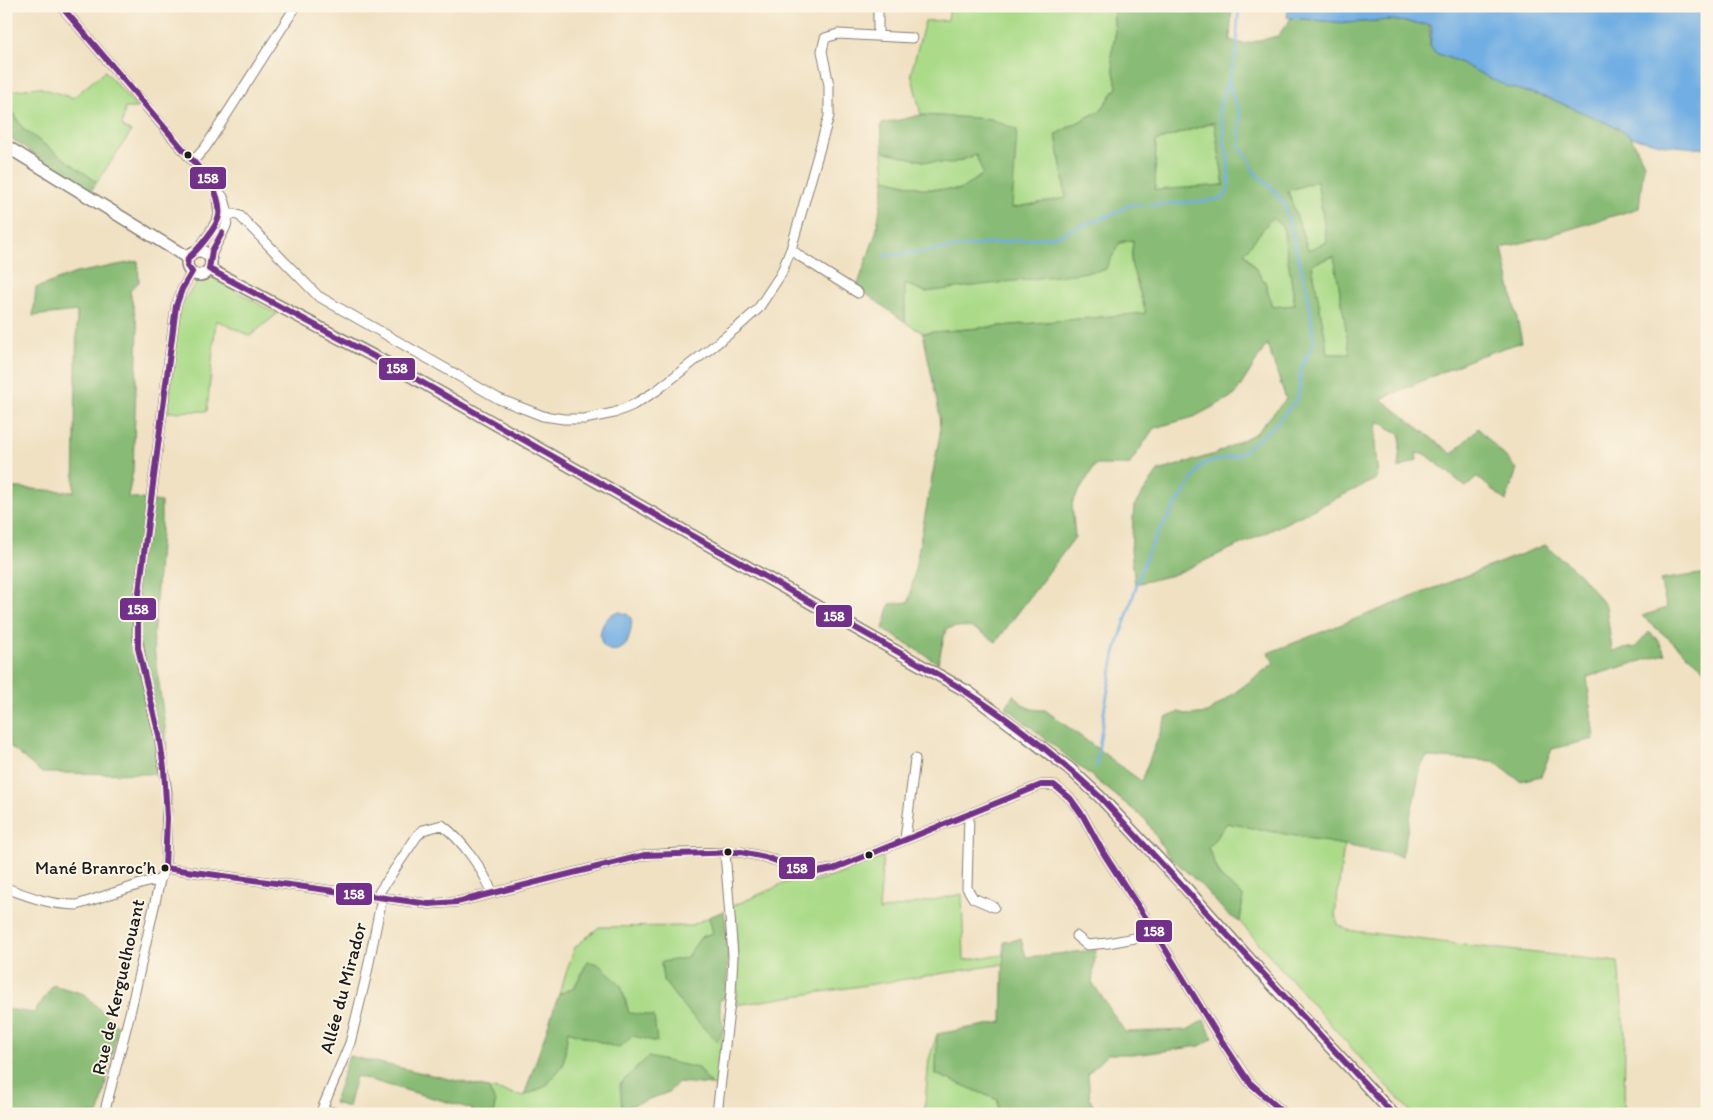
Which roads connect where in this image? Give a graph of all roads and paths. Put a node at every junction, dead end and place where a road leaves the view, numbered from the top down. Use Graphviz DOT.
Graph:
graph roads {
  1 [pos="61,6"];
  2 [pos="296,6"];
  3 [pos="878,6"];
  4 [pos="878,36"];
  5 [pos="912,38"];
  6 [pos="6,146"];
  7 [pos="193,161"];
  8 [pos="224,215"];
  9 [pos="228,225"];
  10 [pos="250,227"];
  11 [pos="791,248"];
  12 [pos="192,255"];
  13 [pos="210,264"];
  14 [pos="192,272"];
  15 [pos="858,293"];
  16 [pos="915,759"];
  17 [pos="969,815"];
  18 [pos="905,839"];
  19 [pos="725,852"];
  20 [pos="164,868"];
  21 [pos="160,880"];
  22 [pos="6,888"];
  23 [pos="492,894"];
  24 [pos="379,897"];
  25 [pos="994,907"];
  26 [pos="1156,934"];
  27 [pos="1076,936"];
  28 [pos="321,1112"];
  29 [pos="104,1114"];
  30 [pos="343,1114"];
  31 [pos="717,1114"];
  32 [pos="1285,1114"];
  33 [pos="1393,1114"];
  1 -- 7 [label="street"];
  2 -- 7 [label="street"];
  3 -- 4 [label="street"];
  4 -- 5 [label="street"];
  4 -- 11 [label="street"];
  6 -- 12 [label="main road"];
  7 -- 8 [label="street"];
  8 -- 9 [label="street"];
  8 -- 10 [label="street"];
  8 -- 12 [label="street"];
  9 -- 10 [label="street"];
  9 -- 13 [label="street"];
  10 -- 11 [label="street"];
  11 -- 15 [label="street"];
  12 -- 13 [label="main road"];
  12 -- 14 [label="main road"];
  13 -- 14 [label="main road"];
  13 -- 33 [label="main road"];
  14 -- 20 [label="street, Rue de Kerguelhouant"];
  16 -- 18 [label="street"];
  17 -- 18 [label="street"];
  17 -- 25 [label="street"];
  17 -- 26 [label="street"];
  18 -- 19 [label="street"];
  19 -- 23 [label="street"];
  19 -- 31 [label="street"];
  20 -- 21 [label="street, Rue de Kerguelhouant"];
  20 -- 24 [label="street"];
  21 -- 22 [label="street"];
  21 -- 29 [label="street, Rue de Kerguelhouant"];
  23 -- 24 [label="street"];
  23 -- 24 [label="street"];
  24 -- 28 [label="street, Allée du Mirador"];
  26 -- 27 [label="street"];
  26 -- 32 [label="street"];
  28 -- 30 [label="street"];
}
